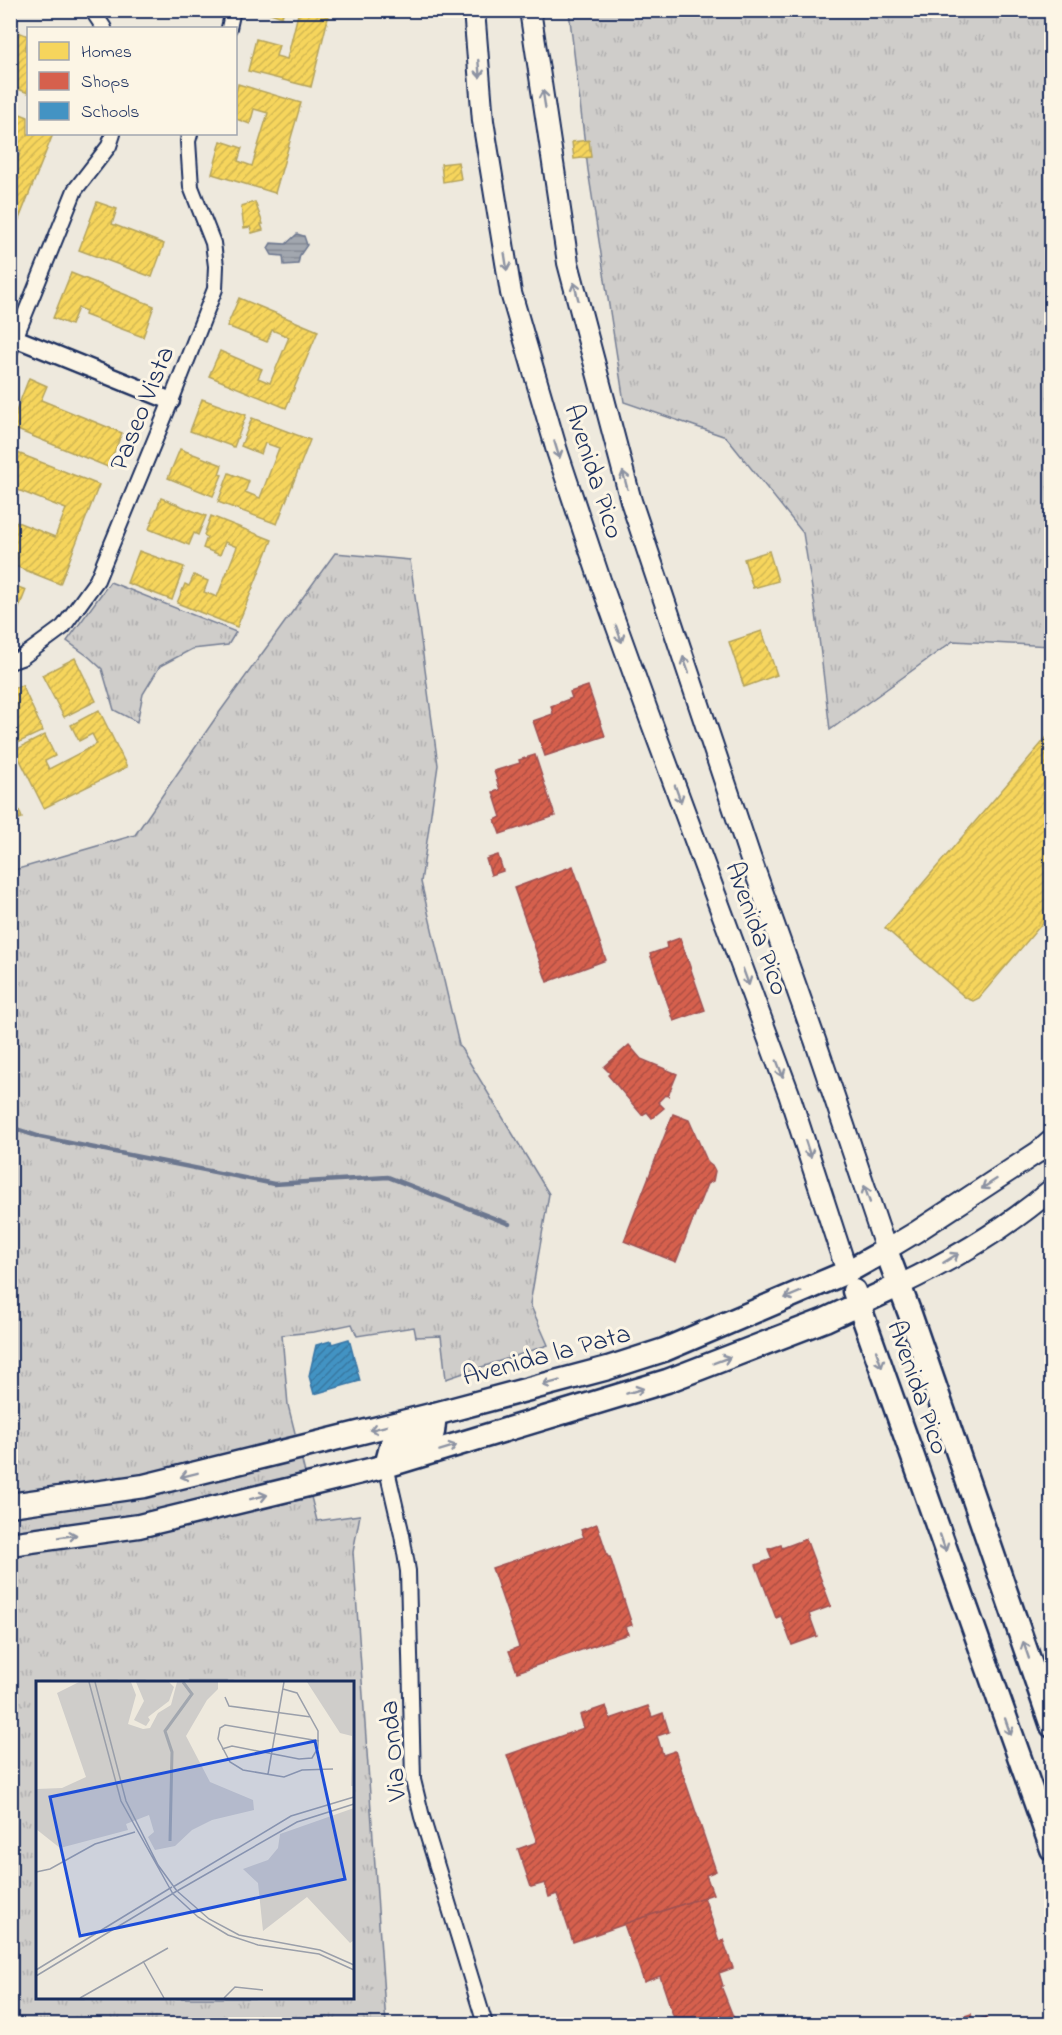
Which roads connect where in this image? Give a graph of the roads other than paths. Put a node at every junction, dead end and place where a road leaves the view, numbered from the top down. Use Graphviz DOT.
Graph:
graph roads {
  1 [pos="92,10"];
  2 [pos="233,10"];
  3 [pos="474,10"];
  4 [pos="530,10"];
  5 [pos="103,27"];
  6 [pos="229,27"];
  7 [pos="113,135"];
  8 [pos="190,135"];
  9 [pos="12,341"];
  10 [pos="171,401"];
  11 [pos="10,662"];
  12 [pos="1052,1140"];
  13 [pos="1052,1189"];
  14 [pos="886,1250"];
  15 [pos="847,1272"];
  16 [pos="900,1285"];
  17 [pos="859,1304"];
  18 [pos="435,1414"];
  19 [pos="386,1466"];
  20 [pos="10,1505"];
  21 [pos="10,1544"];
  22 [pos="1052,1725"];
  23 [pos="1052,1850"];
  24 [pos="485,2025"];
  1 -- 5 [label="street"];
  2 -- 6 [label="street"];
  3 -- 15 [label="main road, Avenida Pico, one-way"];
  14 -- 4 [label="main road, Avenida Pico, one-way"];
  7 -- 9 [label="street"];
  8 -- 10 [label="street, Paseo Vista"];
  9 -- 10 [label="street"];
  10 -- 11 [label="street, Paseo Vista"];
  12 -- 14 [label="main road, Avenida la Pata, one-way"];
  16 -- 13 [label="main road, one-way"];
  14 -- 15 [label="highway, Avenida la Pata"];
  14 -- 16 [label="highway, Avenida Pico"];
  15 -- 17 [label="highway, Avenida Pico"];
  15 -- 18 [label="highway, Avenida la Pata, one-way"];
  16 -- 17 [label="highway"];
  22 -- 16 [label="highway, Avenida Pico, one-way"];
  19 -- 17 [label="highway, one-way"];
  17 -- 23 [label="highway, Avenida Pico, one-way"];
  18 -- 19 [label="highway"];
  18 -- 20 [label="highway, Avenida la Pata, one-way"];
  21 -- 19 [label="highway, one-way"];
  19 -- 24 [label="street, Via Onda"];
}
